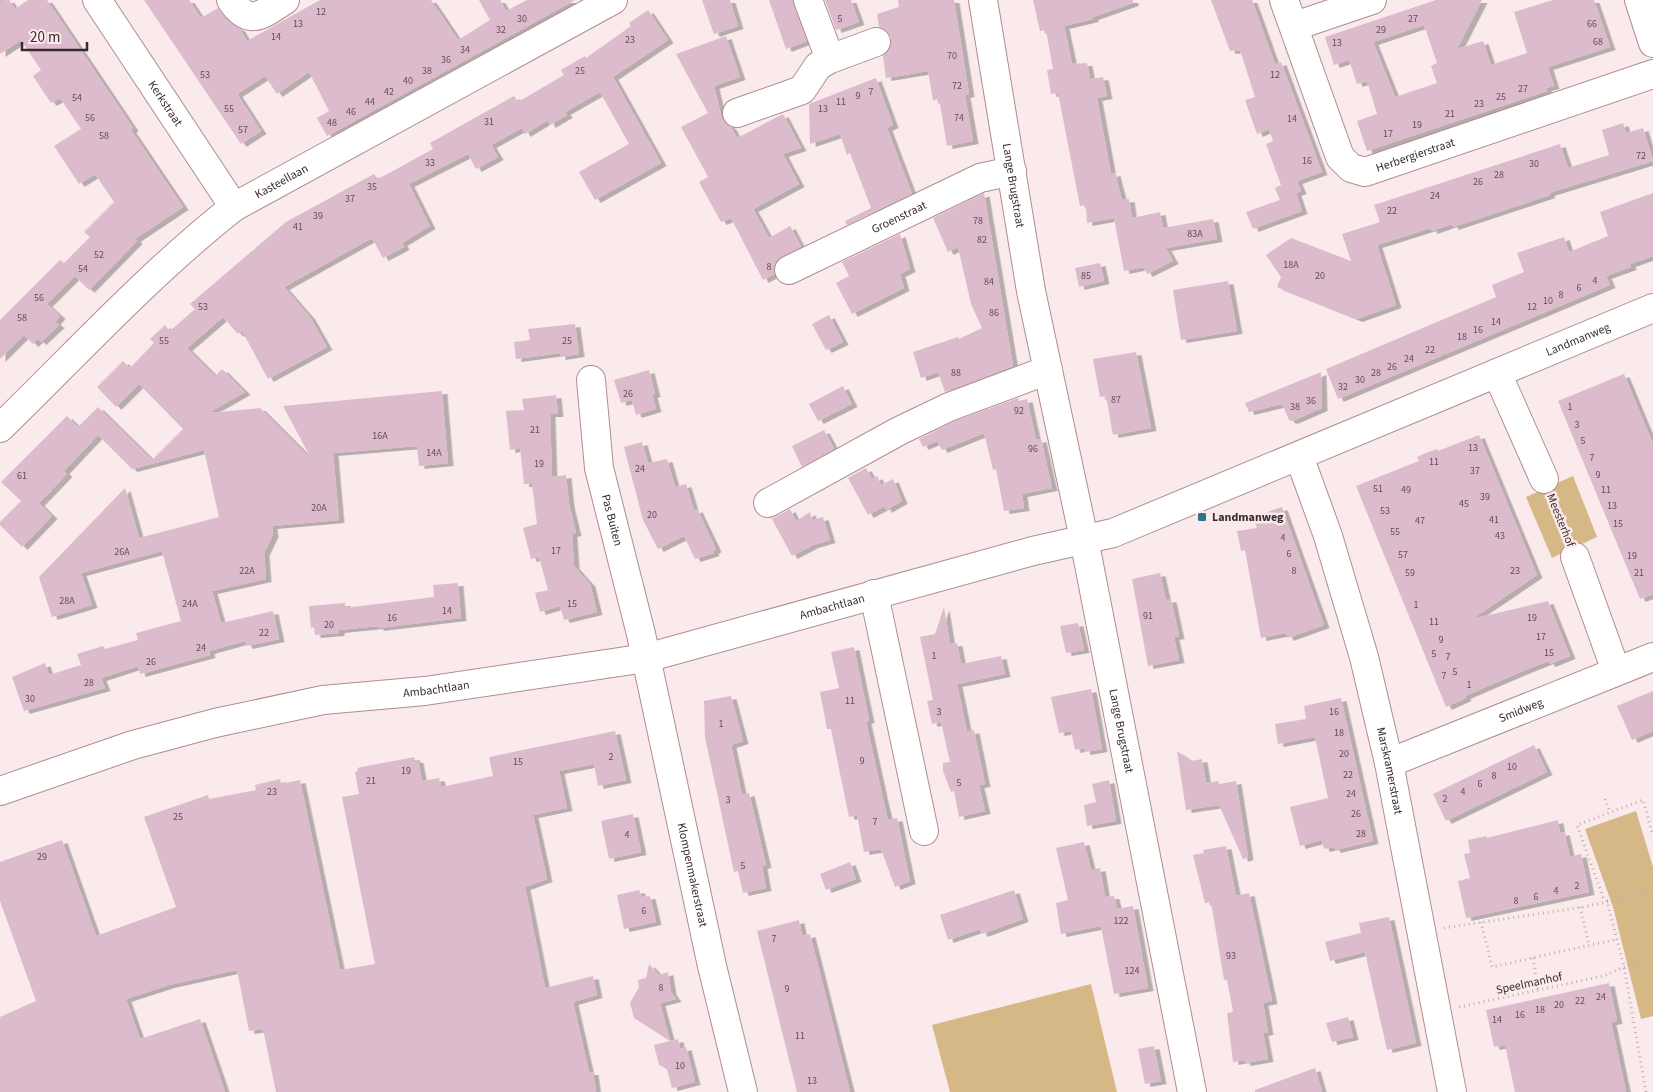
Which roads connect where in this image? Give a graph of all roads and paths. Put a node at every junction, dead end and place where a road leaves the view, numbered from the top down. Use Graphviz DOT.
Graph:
graph roads {
  1 [pos="97,0"];
  2 [pos="231,0"];
  3 [pos="285,0"];
  4 [pos="613,0"];
  5 [pos="808,0"];
  6 [pos="983,0"];
  7 [pos="1284,0"];
  8 [pos="1372,0"];
  9 [pos="1639,0"];
  10 [pos="1295,26"];
  11 [pos="876,42"];
  12 [pos="1653,44"];
  13 [pos="830,59"];
  14 [pos="1653,74"];
  15 [pos="737,113"];
  16 [pos="1012,171"];
  17 [pos="234,207"];
  18 [pos="789,270"];
  19 [pos="1653,308"];
  20 [pos="1048,370"];
  21 [pos="1497,373"];
  22 [pos="591,380"];
  23 [pos="0,428"];
  24 [pos="1299,456"];
  25 [pos="1544,479"];
  26 [pos="768,503"];
  27 [pos="1084,539"];
  28 [pos="1576,557"];
  29 [pos="874,594"];
  30 [pos="1653,657"];
  31 [pos="646,658"];
  32 [pos="1616,671"];
  33 [pos="1389,763"];
  34 [pos="0,791"];
  35 [pos="1606,799"];
  36 [pos="1610,812"];
  37 [pos="924,832"];
  38 [pos="1653,836"];
  39 [pos="1653,892"];
  40 [pos="1607,902"];
  41 [pos="1580,907"];
  42 [pos="1481,922"];
  43 [pos="1421,931"];
  44 [pos="1617,939"];
  45 [pos="1589,945"];
  46 [pos="1533,958"];
  47 [pos="1653,962"];
  48 [pos="1624,968"];
  49 [pos="1538,990"];
  50 [pos="1437,1012"];
  51 [pos="744,1092"];
  52 [pos="1192,1092"];
  53 [pos="1452,1092"];
  54 [pos="1646,1092"];
  1 -- 17 [label="street, Kerkstraat"];
  2 -- 3 [label="street"];
  4 -- 17 [label="street, Kasteellaan"];
  5 -- 13 [label="street"];
  6 -- 16 [label="street, Lange Brugstraat"];
  7 -- 10 [label="street, Herbergierstraat"];
  8 -- 10 [label="street"];
  9 -- 12 [label="street"];
  10 -- 14 [label="street, Herbergierstraat"];
  11 -- 13 [label="street"];
  13 -- 15 [label="street"];
  16 -- 18 [label="street, Groenstraat"];
  16 -- 20 [label="street, Lange Brugstraat"];
  17 -- 23 [label="street, Kasteellaan"];
  19 -- 21 [label="street, Landmanweg"];
  20 -- 26 [label="street"];
  20 -- 27 [label="street, Lange Brugstraat"];
  21 -- 24 [label="street, Landmanweg"];
  21 -- 25 [label="street, Meesterhof"];
  22 -- 31 [label="street, Pas Buiten"];
  24 -- 27 [label="street, Landmanweg"];
  24 -- 33 [label="street, Marskramerstraat"];
  25 -- 28 [label="path, Meesterhof"];
  27 -- 29 [label="street, Ambachtlaan"];
  27 -- 52 [label="street, Lange Brugstraat"];
  28 -- 32 [label="street, Meesterhof"];
  29 -- 31 [label="street, Ambachtlaan"];
  29 -- 37 [label="street, Ambachtlaan"];
  30 -- 32 [label="street, Smidweg"];
  31 -- 34 [label="street, Ambachtlaan"];
  31 -- 51 [label="street, Klompenmakerstraat"];
  32 -- 33 [label="street, Smidweg"];
  33 -- 43 [label="street, Marskramerstraat"];
  35 -- 36 [label="path"];
  36 -- 38 [label="path"];
  36 -- 40 [label="path"];
  39 -- 40 [label="path"];
  40 -- 41 [label="path"];
  40 -- 44 [label="path"];
  41 -- 42 [label="path"];
  41 -- 45 [label="path"];
  42 -- 43 [label="path"];
  42 -- 46 [label="path, Speelmanhof"];
  43 -- 50 [label="street, Marskramerstraat"];
  44 -- 45 [label="path, Speelmanhof"];
  44 -- 48 [label="path"];
  45 -- 46 [label="path, Speelmanhof"];
  46 -- 49 [label="path"];
  47 -- 48 [label="path, Speelmanhof"];
  48 -- 49 [label="path, Speelmanhof"];
  48 -- 54 [label="path"];
  49 -- 50 [label="path, Speelmanhof"];
  50 -- 53 [label="street, Marskramerstraat"];
}
